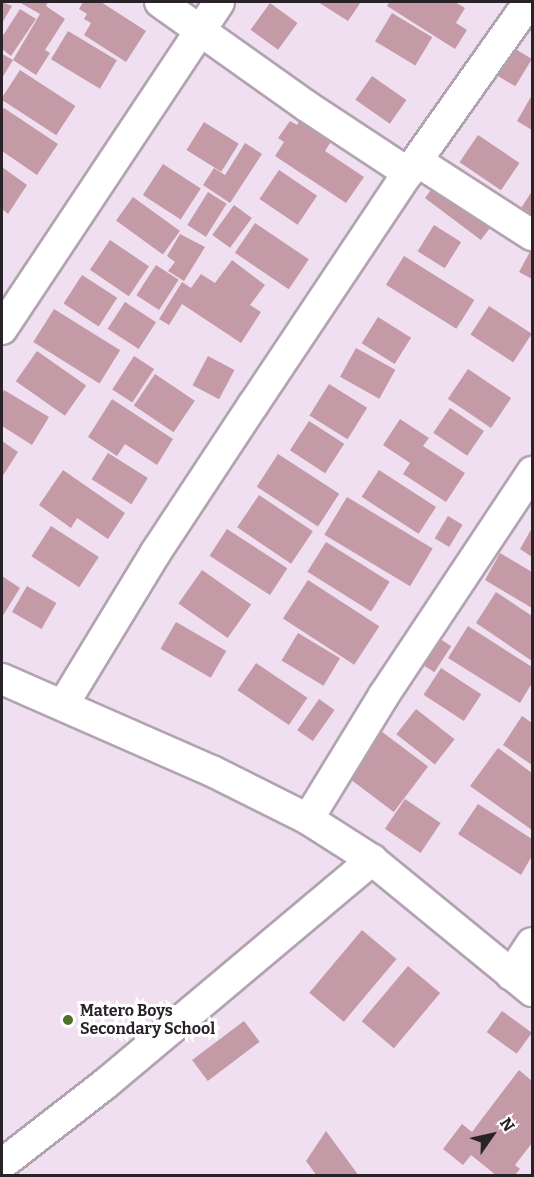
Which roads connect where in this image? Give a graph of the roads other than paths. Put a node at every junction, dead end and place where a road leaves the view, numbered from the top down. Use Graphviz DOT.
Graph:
graph roads {
  1 [pos="160,2"];
  2 [pos="219,2"];
  3 [pos="529,2"];
  4 [pos="201,29"];
  5 [pos="413,167"];
  6 [pos="532,235"];
  7 [pos="2,329"];
  8 [pos="532,472"];
  9 [pos="2,679"];
  10 [pos="63,705"];
  11 [pos="308,819"];
  12 [pos="372,860"];
  13 [pos="532,943"];
  14 [pos="522,983"];
  15 [pos="2,1164"];
  1 -- 4 [label="street"];
  2 -- 4 [label="street"];
  3 -- 5 [label="street"];
  4 -- 5 [label="street"];
  4 -- 7 [label="street"];
  5 -- 6 [label="street"];
  5 -- 10 [label="street"];
  8 -- 11 [label="street"];
  9 -- 10 [label="street"];
  10 -- 11 [label="street"];
  11 -- 12 [label="street"];
  12 -- 14 [label="street"];
  12 -- 15 [label="street"];
  13 -- 14 [label="street"];
}
